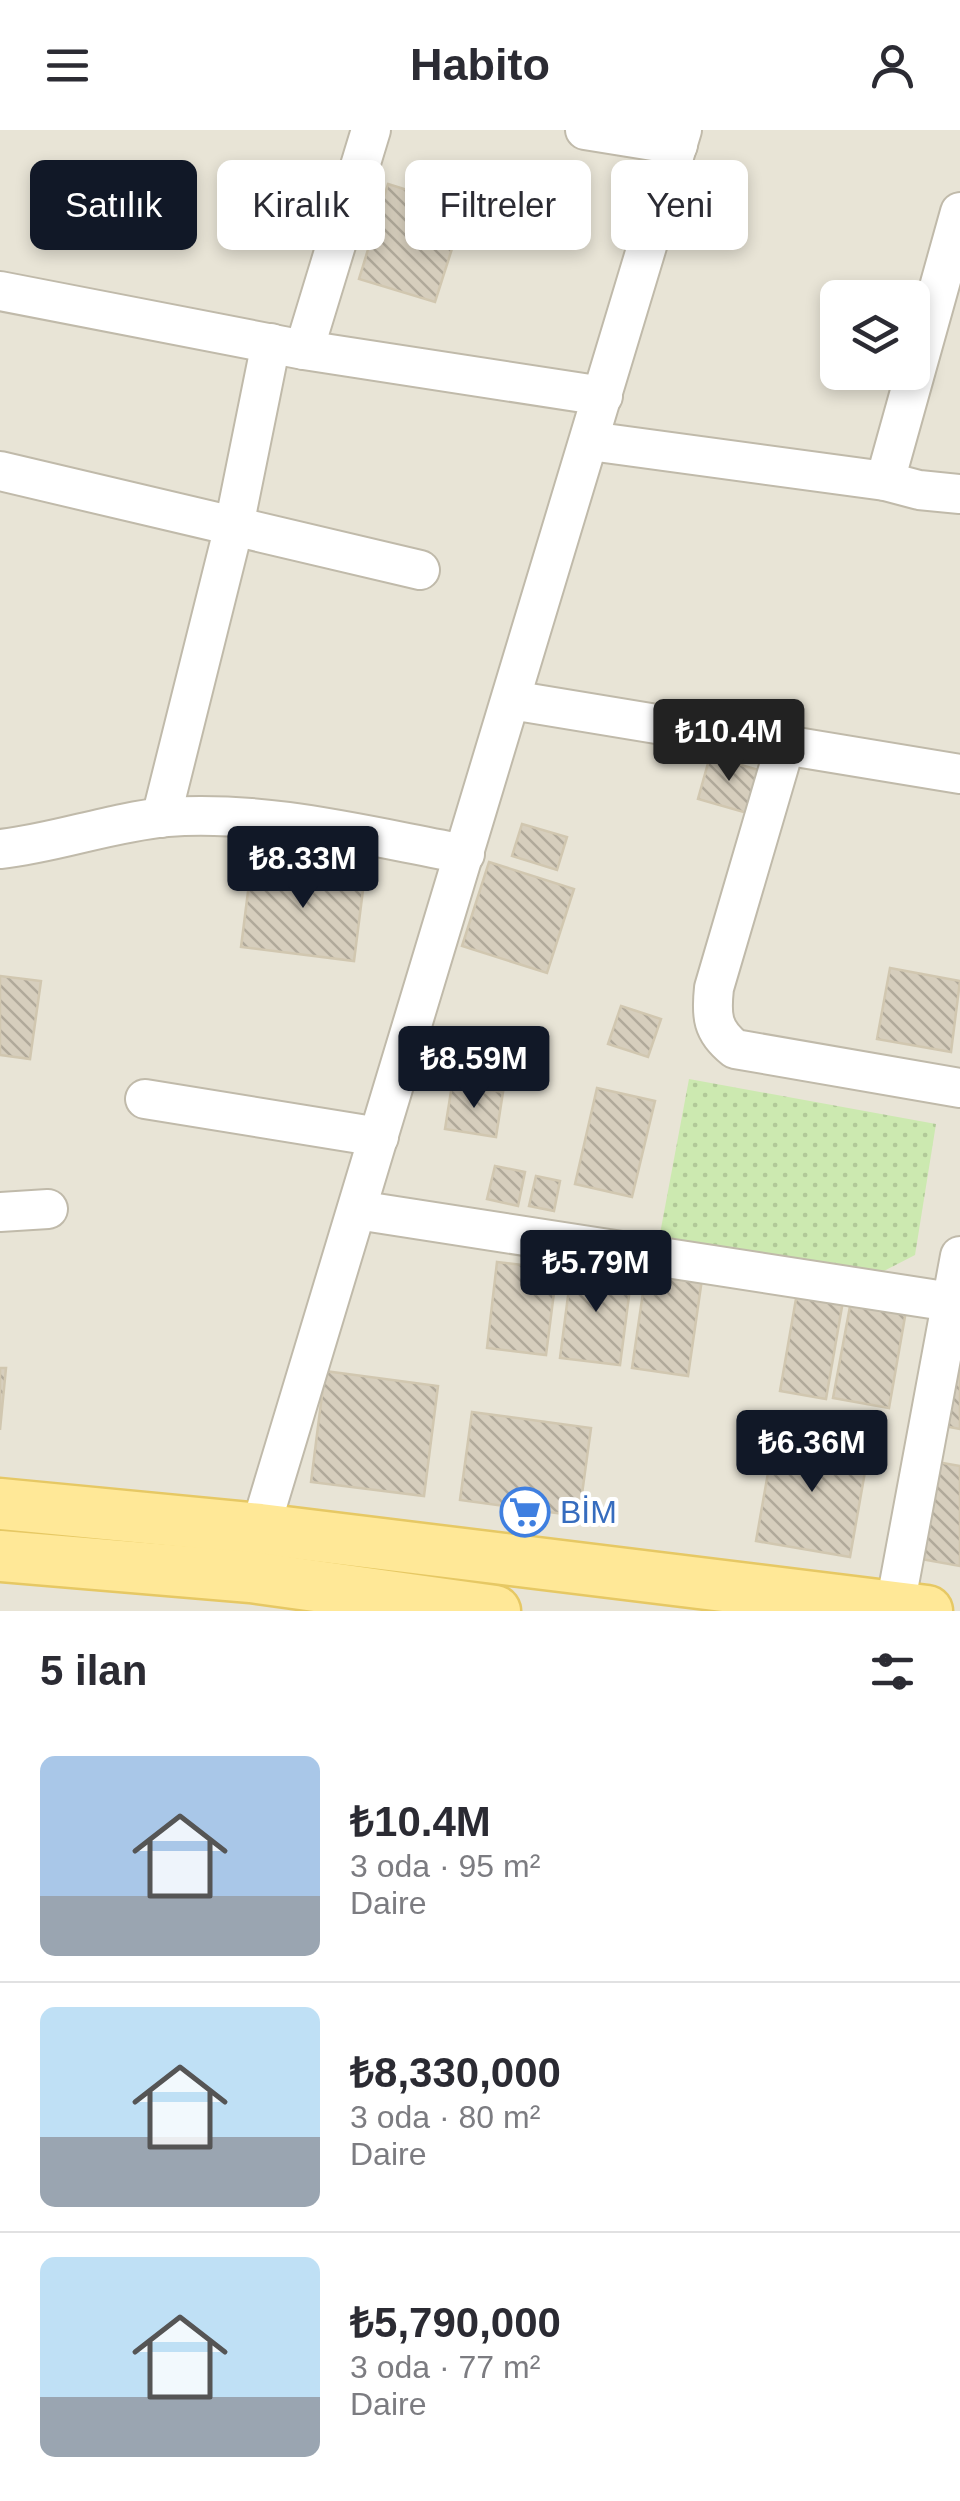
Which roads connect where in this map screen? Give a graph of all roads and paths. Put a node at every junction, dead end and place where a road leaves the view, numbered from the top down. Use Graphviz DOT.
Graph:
graph roads {
  1 [pos="371,130"];
  2 [pos="585,130"];
  3 [pos="680,137"];
  4 [pos="960,212"];
  5 [pos="0,291"];
  6 [pos="287,346"];
  7 [pos="603,396"];
  8 [pos="590,441"];
  9 [pos="0,470"];
  10 [pos="886,480"];
  11 [pos="960,494"];
  12 [pos="234,526"];
  13 [pos="420,570"];
  14 [pos="511,700"];
  15 [pos="785,746"];
  16 [pos="960,774"];
  17 [pos="160,818"];
  18 [pos="0,850"];
  19 [pos="465,854"];
  20 [pos="960,1088"];
  21 [pos="145,1100"];
  22 [pos="379,1137"];
  23 [pos="48,1209"];
  24 [pos="357,1210"];
  25 [pos="0,1212"];
  26 [pos="960,1256"];
  27 [pos="952,1302"];
  28 [pos="0,1504"];
  29 [pos="340,1540"];
  30 [pos="256,1554"];
  31 [pos="0,1556"];
  32 [pos="336,1600"];
  33 [pos="800,1603"];
  34 [pos="911,1609"];
  35 [pos="495,1611"];
  1 -- 6 [label="street"];
  2 -- 3 [label="street"];
  3 -- 7 [label="street"];
  4 -- 10 [label="street"];
  5 -- 6 [label="street"];
  6 -- 7 [label="street"];
  6 -- 12 [label="street"];
  7 -- 8 [label="street"];
  8 -- 10 [label="street"];
  8 -- 14 [label="street"];
  9 -- 12 [label="street"];
  10 -- 11 [label="street"];
  12 -- 13 [label="street"];
  12 -- 17 [label="street"];
  14 -- 15 [label="street"];
  14 -- 19 [label="street"];
  15 -- 16 [label="street"];
  15 -- 20 [label="street"];
  17 -- 18 [label="street"];
  17 -- 19 [label="street"];
  19 -- 22 [label="street"];
  21 -- 22 [label="street"];
  22 -- 24 [label="street"];
  23 -- 25 [label="street"];
  24 -- 27 [label="street"];
  24 -- 30 [label="street"];
  26 -- 27 [label="street"];
  27 -- 34 [label="street"];
  28 -- 30 [label="main road"];
  29 -- 30 [label="main road"];
  29 -- 32 [label="street"];
  29 -- 33 [label="main road"];
  30 -- 31 [label="main road"];
  30 -- 32 [label="main road"];
  32 -- 35 [label="main road"];
  33 -- 34 [label="main road"];
}
